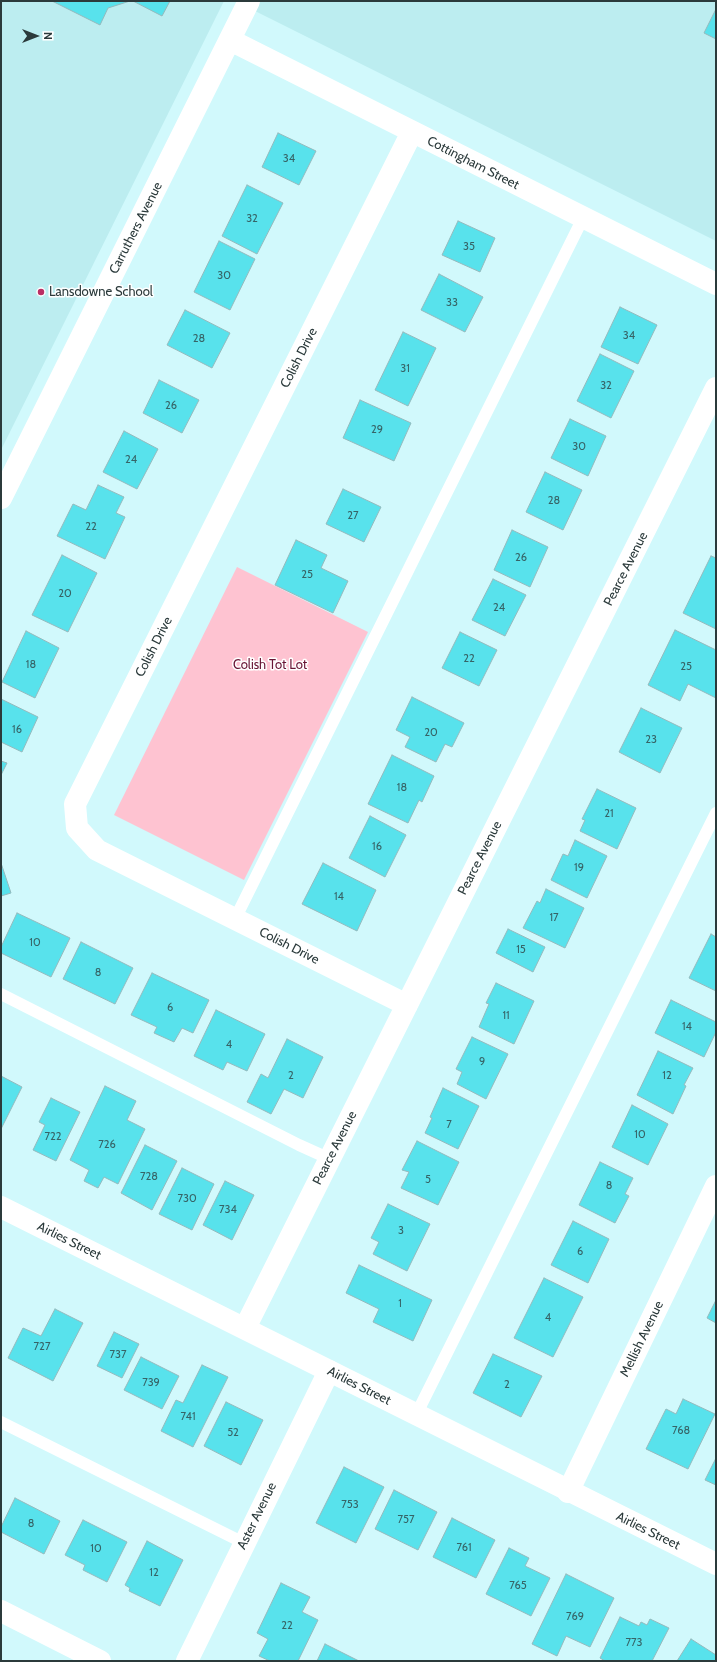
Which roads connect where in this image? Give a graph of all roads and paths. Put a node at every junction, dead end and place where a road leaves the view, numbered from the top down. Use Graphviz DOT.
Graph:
graph roads {
  1 [pos="249,1"];
  2 [pos="230,40"];
  3 [pos="412,132"];
  4 [pos="583,218"];
  5 [pos="716,284"];
  6 [pos="716,388"];
  7 [pos="1,498"];
  8 [pos="716,813"];
  9 [pos="235,919"];
  10 [pos="1,994"];
  11 [pos="407,1005"];
  12 [pos="330,1158"];
  13 [pos="716,1186"];
  14 [pos="1,1207"];
  15 [pos="245,1328"];
  16 [pos="329,1370"];
  17 [pos="416,1415"];
  18 [pos="1,1422"];
  19 [pos="568,1492"];
  20 [pos="244,1543"];
  21 [pos="716,1564"];
  22 [pos="1,1611"];
  23 [pos="100,1661"];
  24 [pos="187,1661"];
  1 -- 2 [label="street, Carruthers Avenue"];
  2 -- 3 [label="street, Cottingham Street"];
  2 -- 7 [label="street, Carruthers Avenue"];
  3 -- 4 [label="street, Cottingham Street"];
  3 -- 9 [label="street, Colish Drive"];
  4 -- 5 [label="street, Cottingham Street"];
  4 -- 9 [label="lane"];
  6 -- 11 [label="street, Pearce Avenue"];
  8 -- 17 [label="lane"];
  9 -- 11 [label="street, Colish Drive"];
  10 -- 12 [label="lane"];
  11 -- 12 [label="street, Pearce Avenue"];
  12 -- 15 [label="street, Pearce Avenue"];
  13 -- 19 [label="street, Mellish Avenue"];
  14 -- 15 [label="street, Airlies Street"];
  15 -- 16 [label="street, Airlies Street"];
  16 -- 17 [label="street, Airlies Street"];
  16 -- 20 [label="street, Aster Avenue"];
  17 -- 19 [label="street, Airlies Street"];
  18 -- 20 [label="lane"];
  19 -- 21 [label="street, Airlies Street"];
  20 -- 24 [label="street, Aster Avenue"];
  22 -- 23 [label="street"];
}
